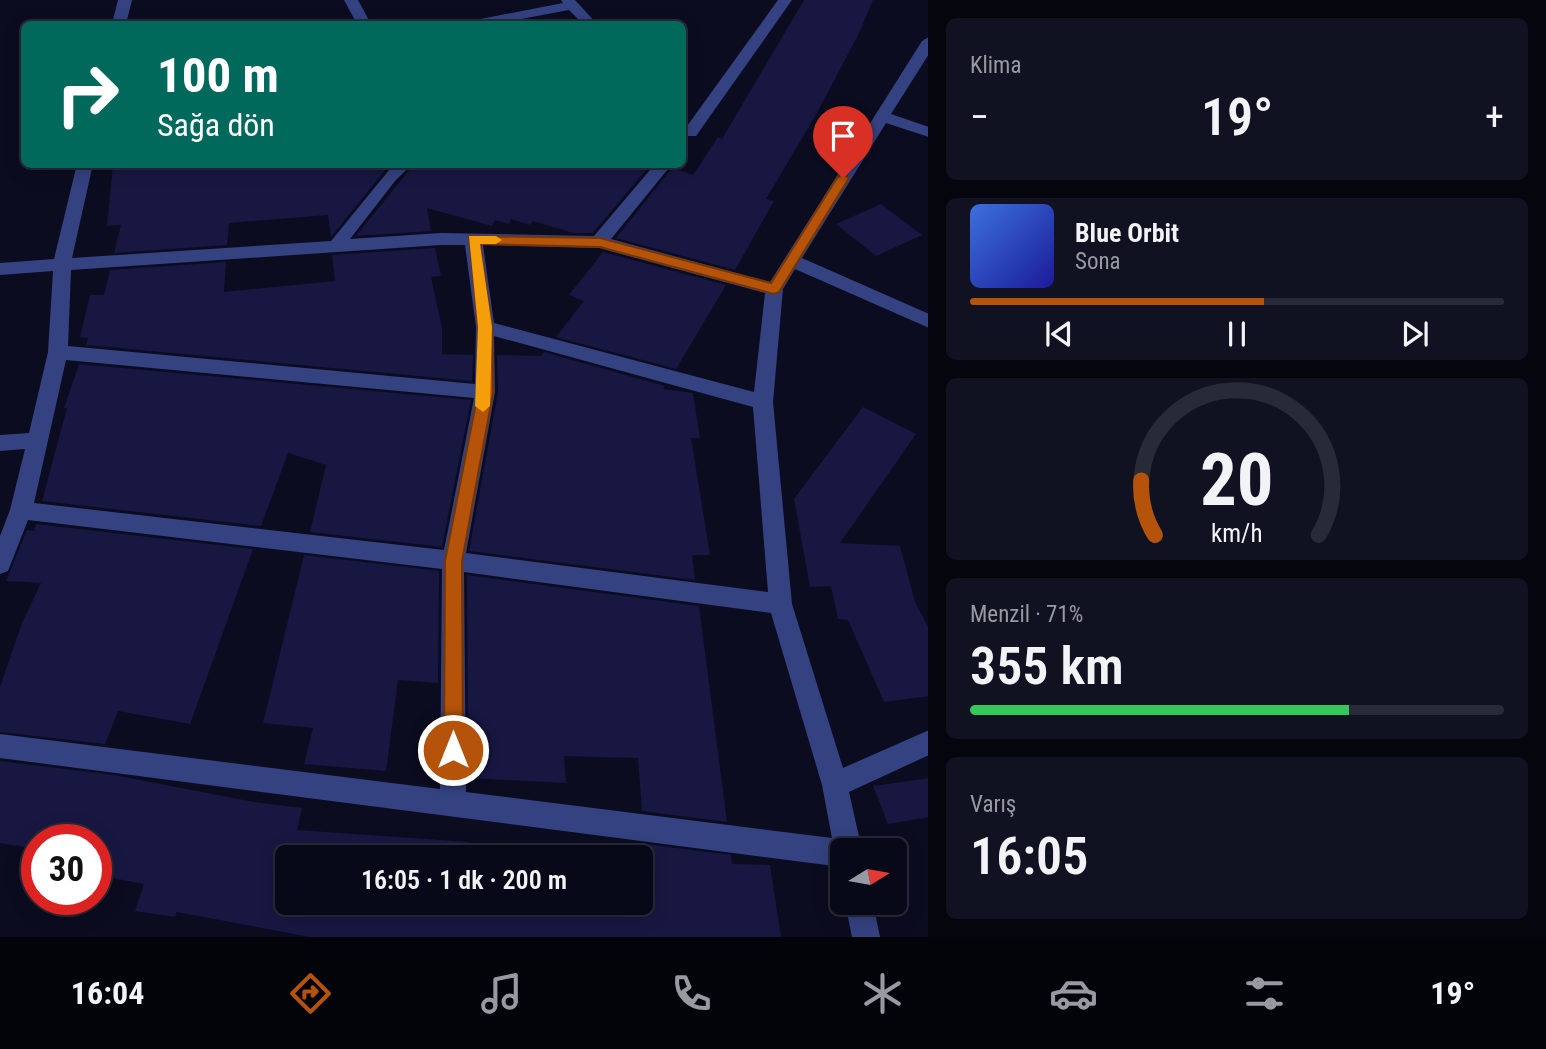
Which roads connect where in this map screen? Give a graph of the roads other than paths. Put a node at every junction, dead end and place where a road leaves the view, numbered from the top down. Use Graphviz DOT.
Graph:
graph roads {
  1 [pos="125,0"];
  2 [pos="351,0"];
  3 [pos="785,0"];
  4 [pos="570,3"];
  5 [pos="120,21"];
  6 [pos="362,21"];
  7 [pos="489,21"];
  8 [pos="587,21"];
  9 [pos="928,41"];
  10 [pos="882,116"];
  11 [pos="686,132"];
  12 [pos="928,133"];
  13 [pos="84,168"];
  14 [pos="399,168"];
  15 [pos="661,168"];
  16 [pos="473,239"];
  17 [pos="600,243"];
  18 [pos="336,246"];
  19 [pos="792,261"];
  20 [pos="62,264"];
  21 [pos="0,269"];
  22 [pos="774,289"];
  23 [pos="928,322"];
  24 [pos="485,327"];
  25 [pos="58,352"];
  26 [pos="485,393"];
  27 [pos="763,402"];
  28 [pos="37,440"];
  29 [pos="0,443"];
  30 [pos="21,510"];
  31 [pos="453,561"];
  32 [pos="0,564"];
  33 [pos="780,604"];
  34 [pos="928,742"];
  35 [pos="0,746"];
  36 [pos="835,785"];
  37 [pos="453,803"];
  38 [pos="846,838"];
  39 [pos="830,851"];
  40 [pos="861,915"];
  41 [pos="866,937"];
  1 -- 5 [label="street"];
  2 -- 6 [label="street"];
  3 -- 11 [label="street"];
  4 -- 7 [label="street"];
  4 -- 8 [label="street"];
  9 -- 10 [label="street"];
  10 -- 12 [label="street"];
  10 -- 19 [label="street"];
  13 -- 20 [label="street"];
  14 -- 18 [label="street"];
  15 -- 17 [label="street"];
  16 -- 17 [label="street"];
  16 -- 18 [label="street"];
  16 -- 24 [label="street"];
  17 -- 22 [label="street"];
  18 -- 20 [label="street"];
  19 -- 22 [label="street"];
  19 -- 23 [label="street"];
  20 -- 21 [label="street"];
  20 -- 25 [label="street"];
  22 -- 27 [label="street"];
  24 -- 26 [label="street"];
  24 -- 27 [label="street"];
  25 -- 26 [label="street"];
  25 -- 28 [label="street"];
  26 -- 31 [label="street"];
  27 -- 33 [label="street"];
  28 -- 29 [label="street"];
  28 -- 30 [label="street"];
  30 -- 31 [label="street"];
  30 -- 32 [label="street"];
  31 -- 33 [label="street"];
  31 -- 37 [label="street"];
  33 -- 36 [label="street"];
  34 -- 36 [label="street"];
  35 -- 37 [label="street"];
  36 -- 38 [label="street"];
  37 -- 39 [label="street"];
  40 -- 41 [label="street"];
}
